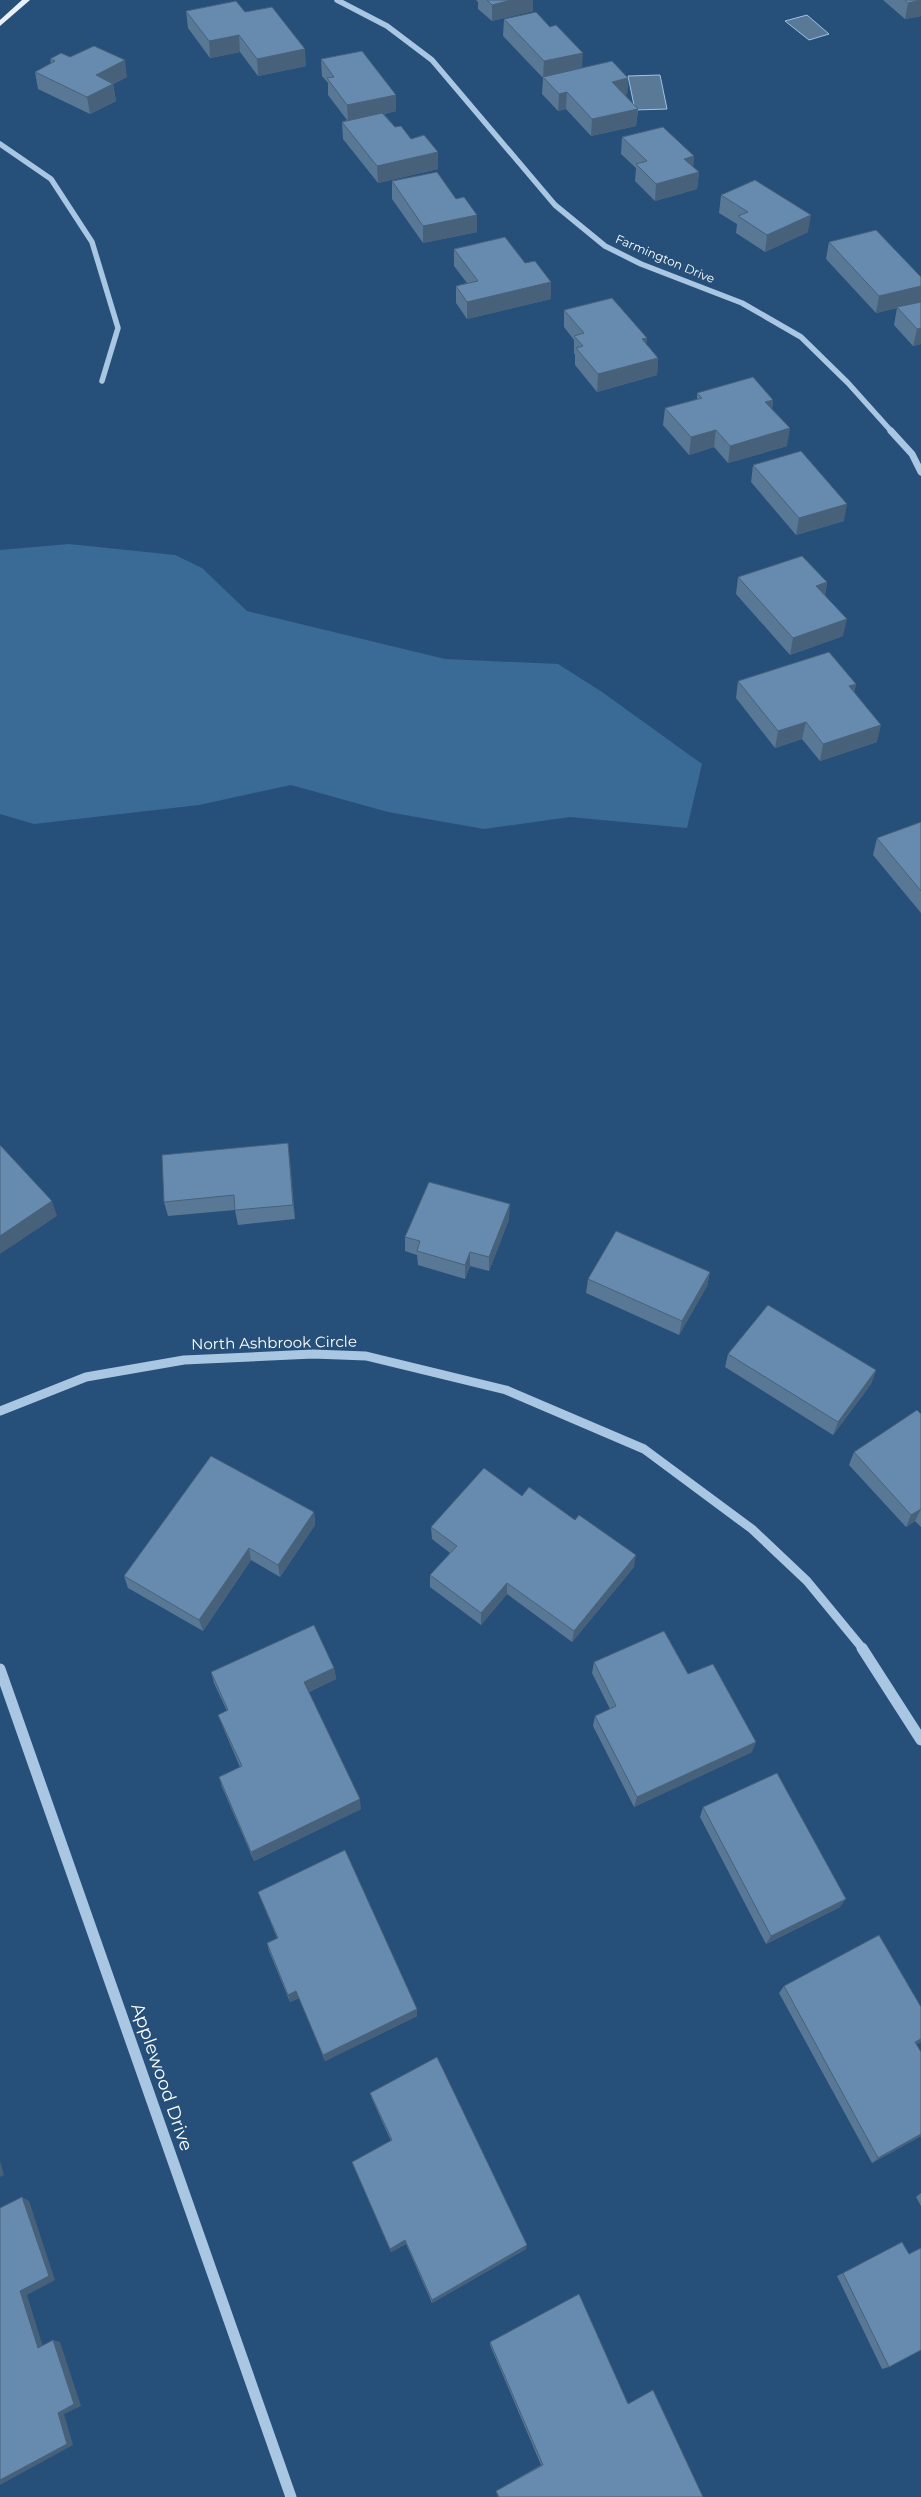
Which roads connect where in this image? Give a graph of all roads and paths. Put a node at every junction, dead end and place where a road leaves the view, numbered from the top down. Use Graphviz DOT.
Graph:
graph roads {
  1 [pos="26,0"];
  2 [pos="337,0"];
  3 [pos="0,24"];
  4 [pos="0,144"];
  5 [pos="102,381"];
  6 [pos="921,472"];
  7 [pos="0,1411"];
  8 [pos="0,1669"];
  9 [pos="921,1740"];
  10 [pos="291,2497"];
  1 -- 3 [label="main road"];
  2 -- 6 [label="street, Farmington Drive"];
  4 -- 5 [label="street"];
  7 -- 9 [label="street, North Ashbrook Circle"];
  8 -- 10 [label="street, Applewood Drive"];
}
